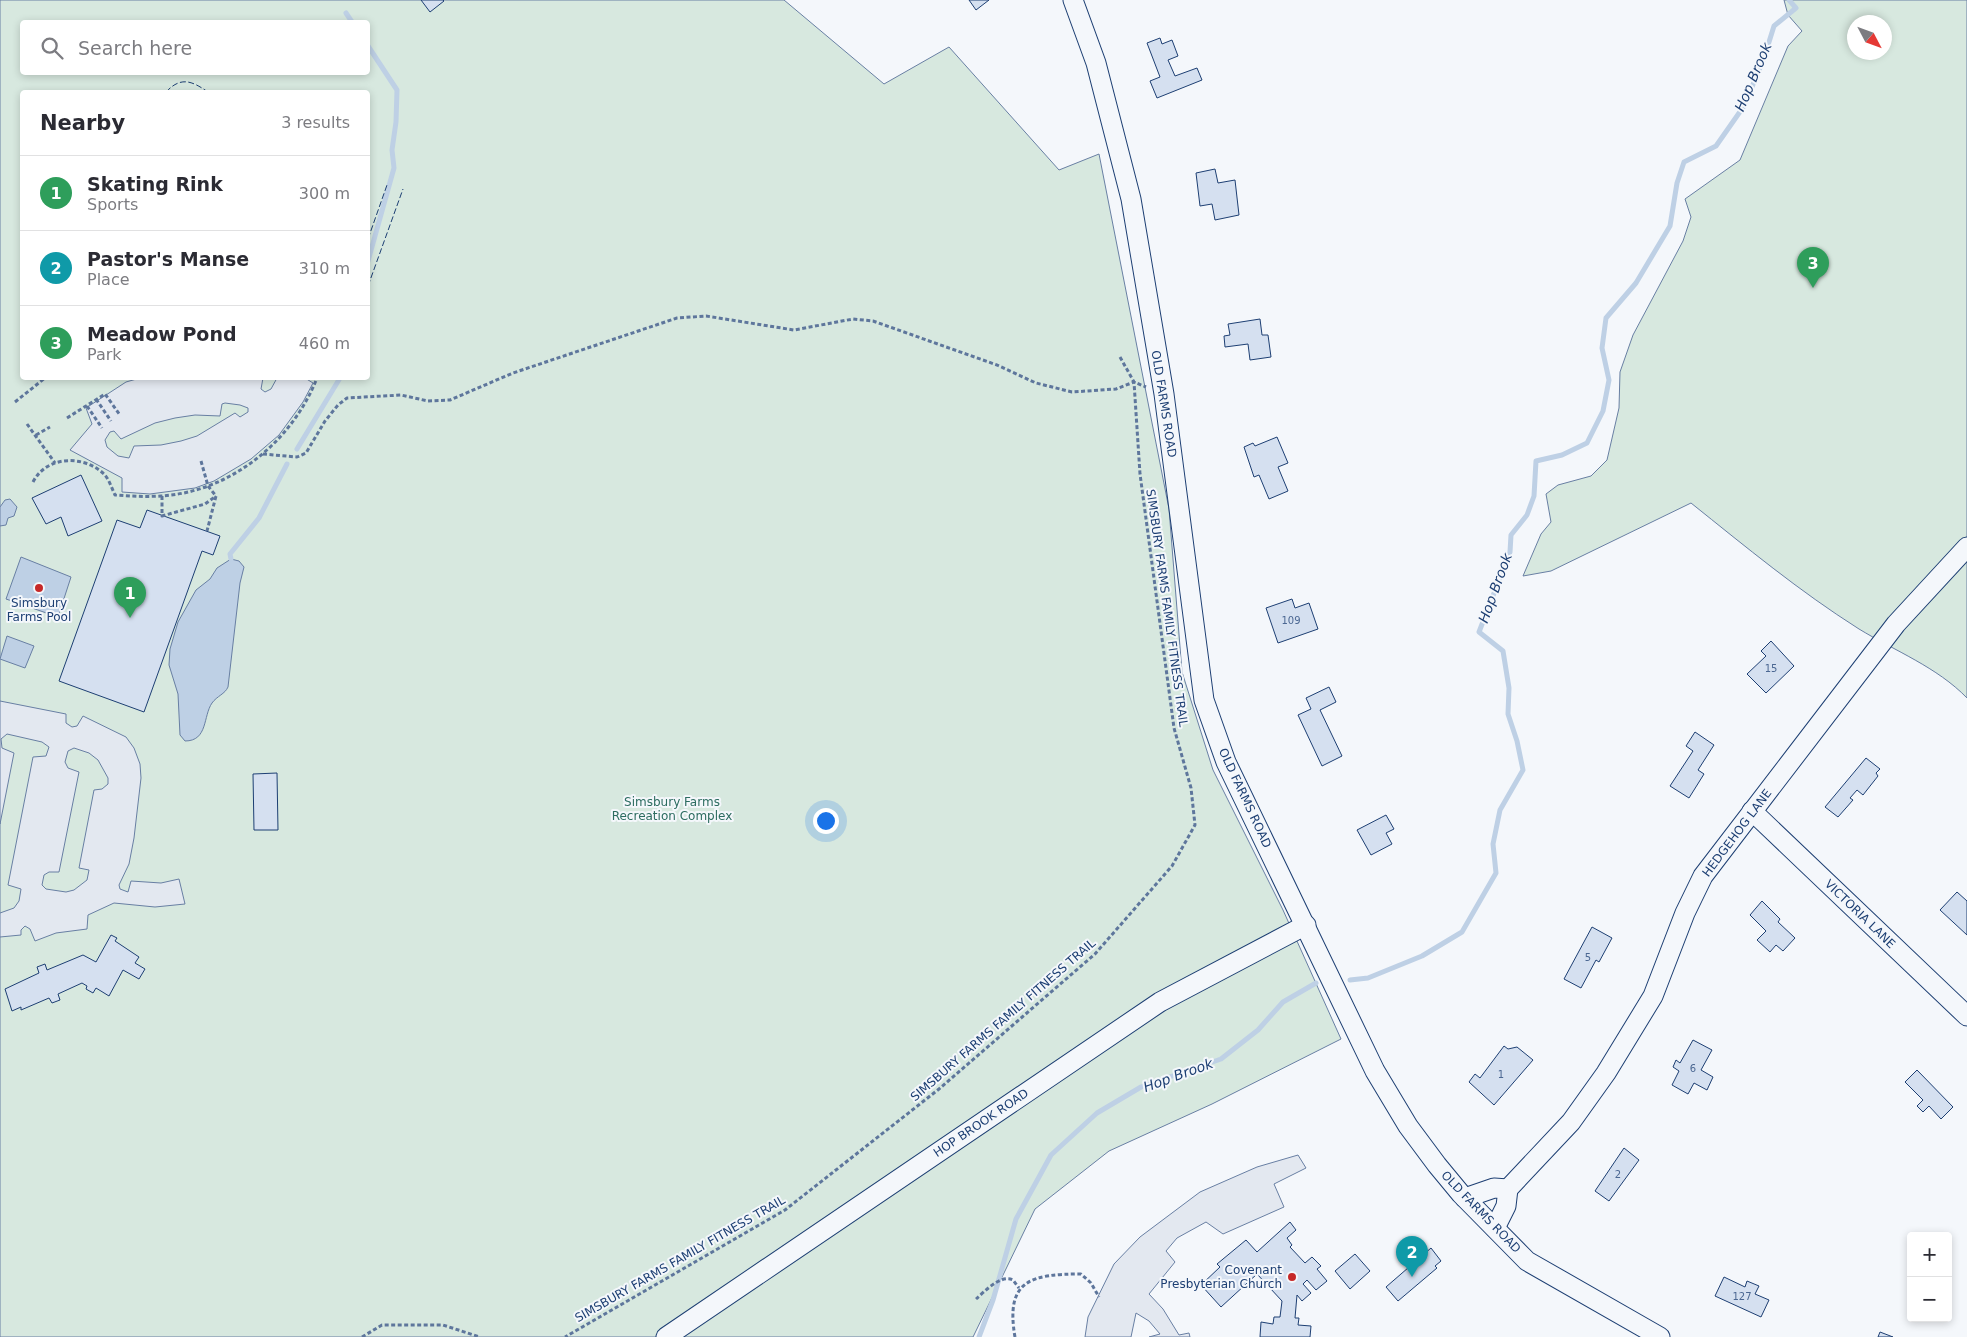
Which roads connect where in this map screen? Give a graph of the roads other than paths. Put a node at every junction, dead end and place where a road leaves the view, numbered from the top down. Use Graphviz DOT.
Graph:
graph roads {
  1 [pos="1073,0"];
  2 [pos="1967,547"];
  3 [pos="1752,811"];
  4 [pos="1306,925"];
  5 [pos="1967,1016"];
  6 [pos="1508,1189"];
  7 [pos="1465,1198"];
  8 [pos="1495,1228"];
  9 [pos="666,1337"];
  10 [pos="1660,1337"];
  1 -- 4 [label="street, OLD FARMS ROAD"];
  2 -- 3 [label="street, HEDGEHOG LANE"];
  3 -- 5 [label="street, VICTORIA LANE"];
  3 -- 6 [label="street, HEDGEHOG LANE"];
  4 -- 7 [label="street, OLD FARMS ROAD"];
  4 -- 9 [label="street, HOP BROOK ROAD"];
  6 -- 7 [label="street"];
  6 -- 8 [label="street"];
  7 -- 8 [label="street, OLD FARMS ROAD"];
  8 -- 10 [label="street, OLD FARMS ROAD"];
}
